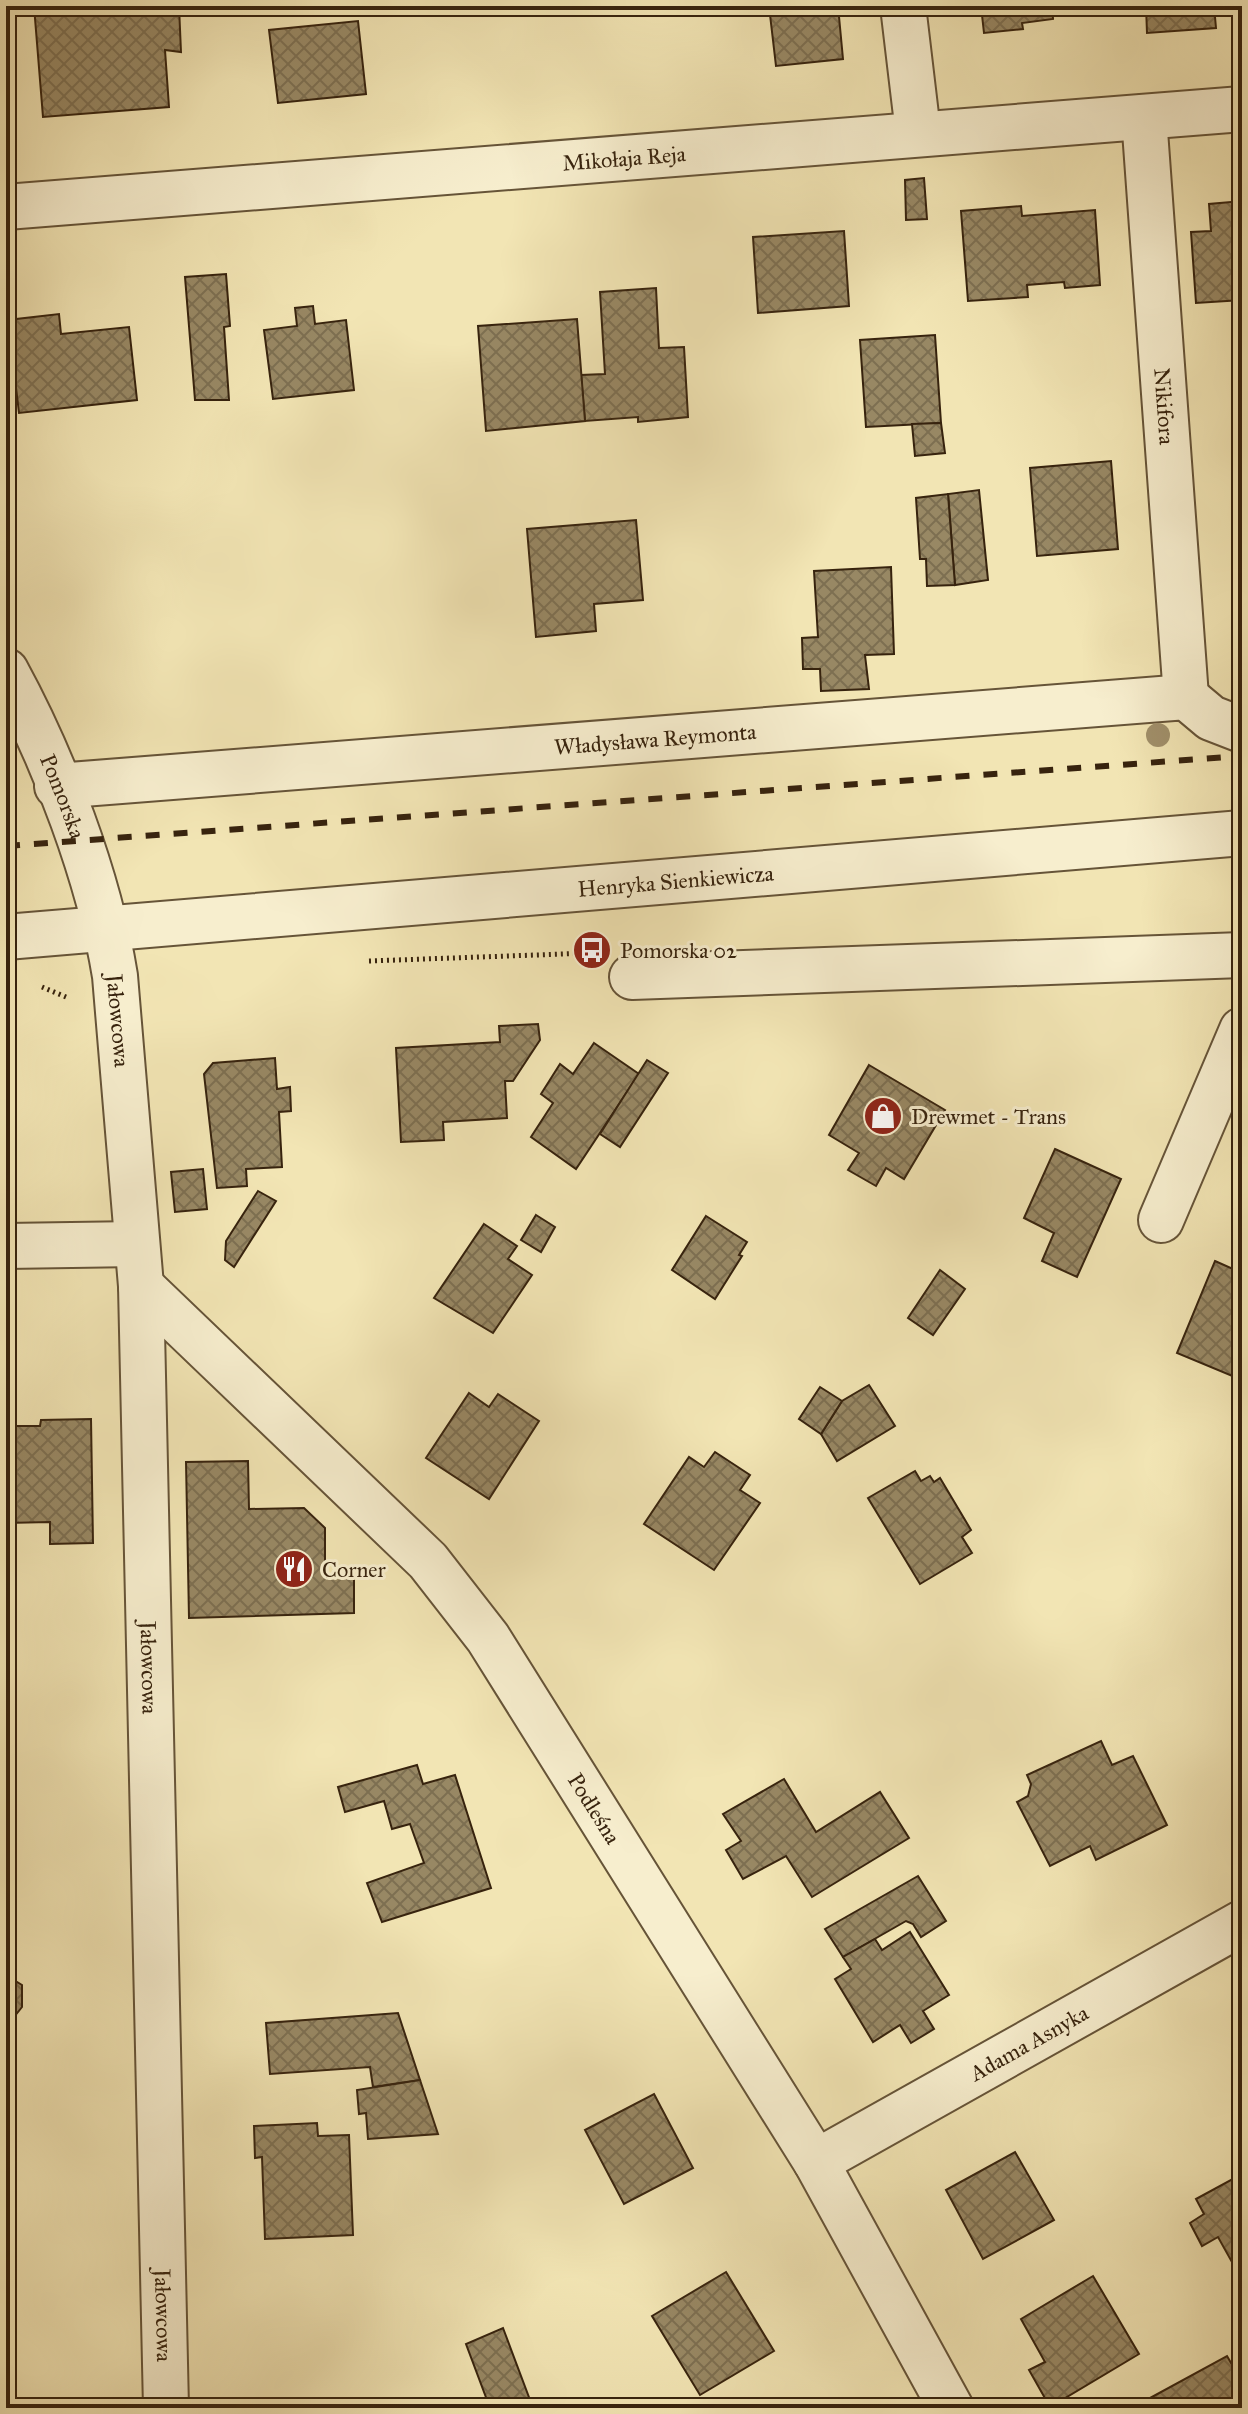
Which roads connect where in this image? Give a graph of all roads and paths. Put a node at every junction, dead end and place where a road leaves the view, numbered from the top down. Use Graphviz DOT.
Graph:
graph roads {
  1 [pos="903,6"];
  2 [pos="1242,109"];
  3 [pos="1144,117"];
  4 [pos="918,132"];
  5 [pos="6,207"];
  6 [pos="11,695"];
  7 [pos="1186,697"];
  8 [pos="1242,730"];
  9 [pos="57,786"];
  10 [pos="1242,833"];
  11 [pos="108,929"];
  12 [pos="6,937"];
  13 [pos="1242,955"];
  14 [pos="360,961"];
  15 [pos="620,965"];
  16 [pos="31,986"];
  17 [pos="71,1002"];
  18 [pos="1242,1030"];
  19 [pos="1161,1220"];
  20 [pos="6,1246"];
  21 [pos="139,1265"];
  22 [pos="1242,1923"];
  23 [pos="816,2162"];
  24 [pos="166,2408"];
  25 [pos="951,2408"];
  1 -- 4 [label="street"];
  2 -- 3 [label="street, Mikołaja Reja"];
  3 -- 4 [label="street, Mikołaja Reja"];
  3 -- 7 [label="street, Nikifora"];
  4 -- 5 [label="street, Mikołaja Reja"];
  6 -- 9 [label="street, Pomorska"];
  7 -- 8 [label="street"];
  7 -- 9 [label="street, Władysława Reymonta"];
  9 -- 11 [label="street, Pomorska"];
  10 -- 11 [label="street, Henryka Sienkiewicza"];
  11 -- 12 [label="street, Henryka Sienkiewicza"];
  11 -- 21 [label="street, Jałowcowa"];
  13 -- 15 [label="street"];
  14 -- 15 [label="path"];
  16 -- 17 [label="path"];
  18 -- 19 [label="street"];
  20 -- 21 [label="street"];
  21 -- 23 [label="street, Podleśna"];
  21 -- 24 [label="street, Jałowcowa"];
  22 -- 23 [label="street, Adama Asnyka"];
  23 -- 25 [label="street, Podleśna"];
}
